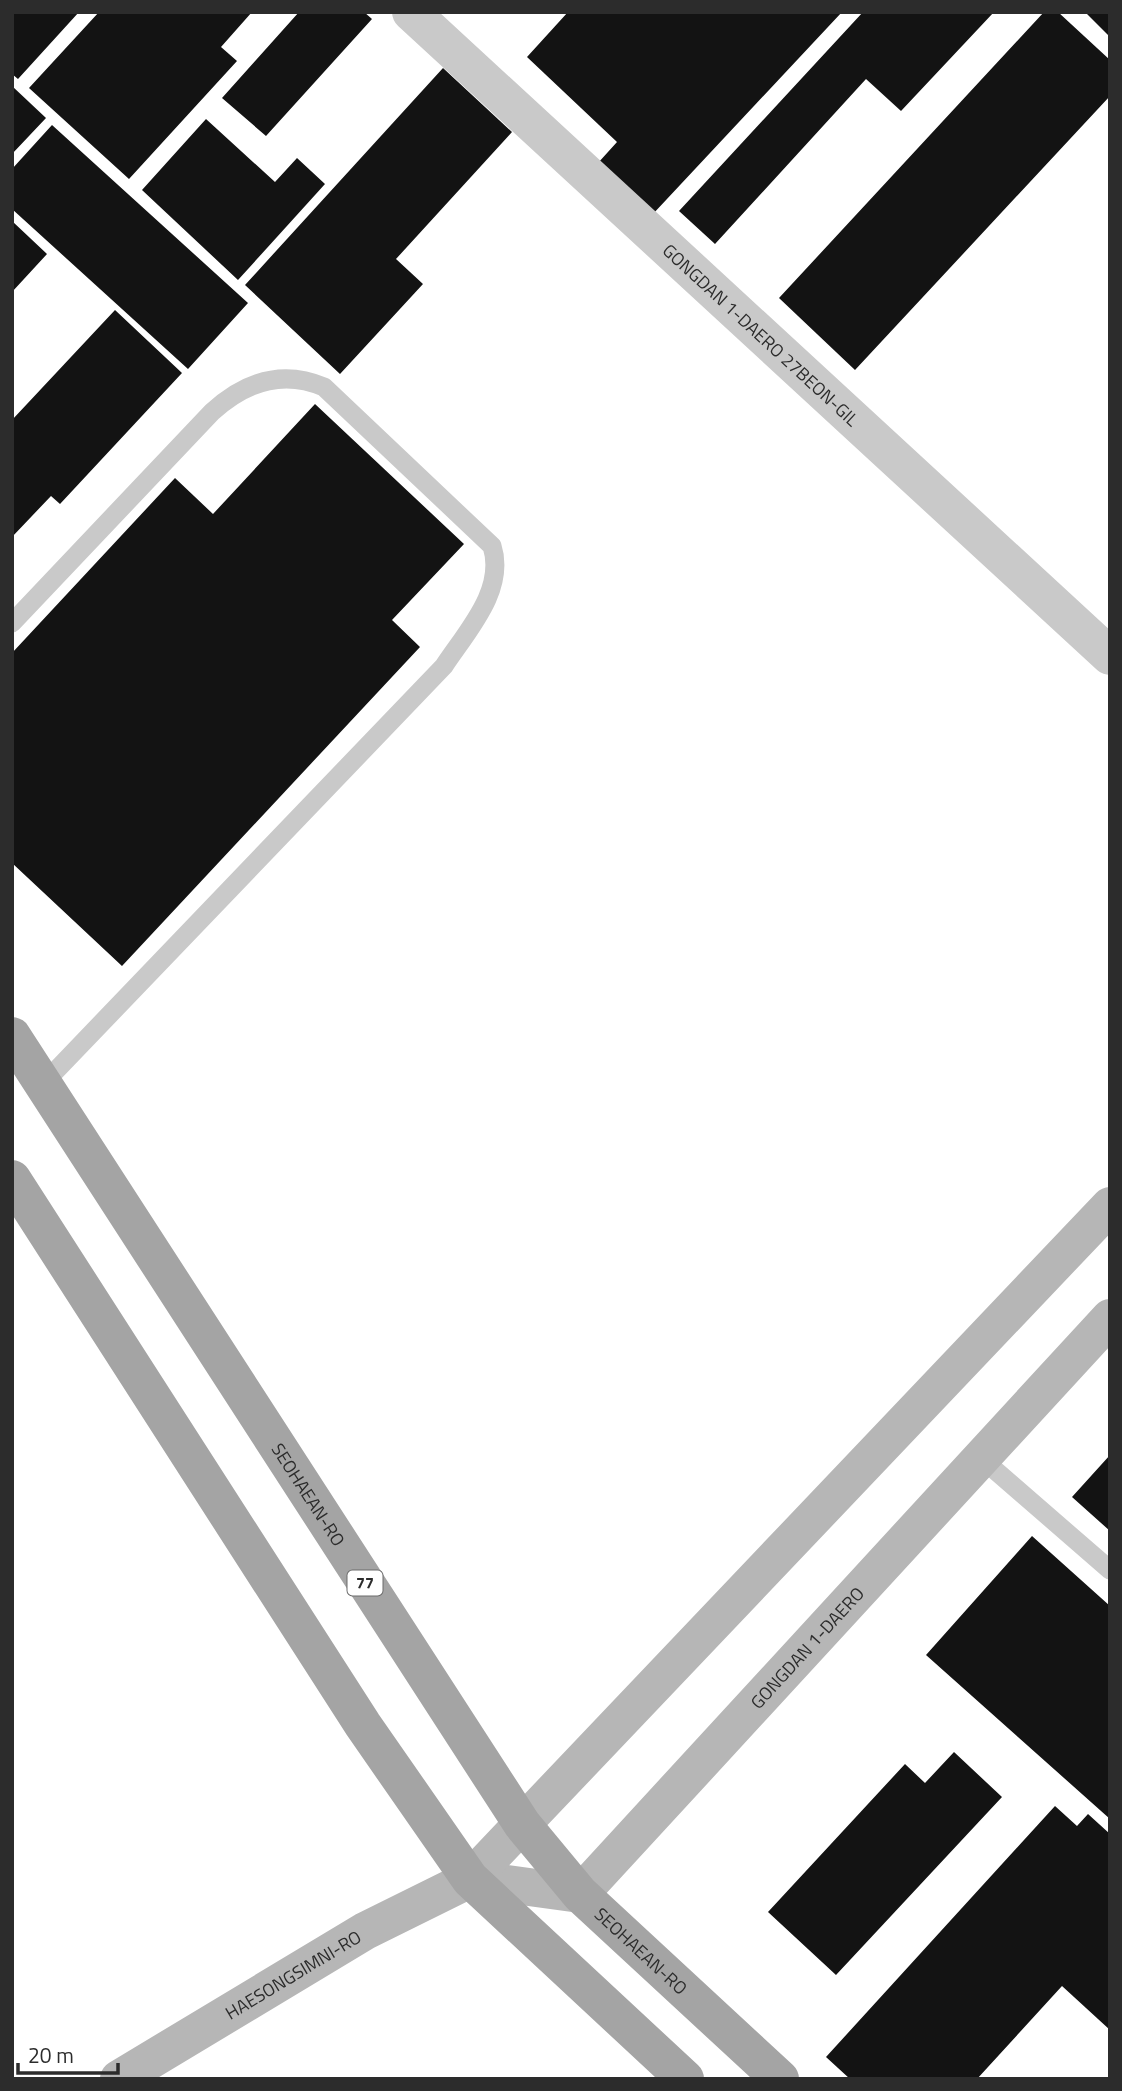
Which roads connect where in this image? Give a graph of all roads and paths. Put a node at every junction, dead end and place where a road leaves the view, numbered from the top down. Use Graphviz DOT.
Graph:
graph roads {
  1 [pos="411,12"];
  2 [pos="12,623"];
  3 [pos="1110,656"];
  4 [pos="12,1036"];
  5 [pos="43,1084"];
  6 [pos="12,1179"];
  7 [pos="1110,1206"];
  8 [pos="1110,1318"];
  9 [pos="981,1458"];
  10 [pos="1110,1570"];
  11 [pos="522,1824"];
  12 [pos="470,1879"];
  13 [pos="580,1894"];
  14 [pos="119,2079"];
  15 [pos="685,2079"];
  16 [pos="780,2079"];
  1 -- 3 [label="street, GONGDAN 1-DAERO 27BEON-GIL"];
  2 -- 5 [label="lane"];
  4 -- 5 [label="main road, SEOHAEAN-RO / 77"];
  5 -- 11 [label="main road, SEOHAEAN-RO / 77"];
  6 -- 12 [label="main road"];
  7 -- 11 [label="main road"];
  8 -- 9 [label="main road, GONGDAN 1-DAERO"];
  9 -- 10 [label="lane"];
  9 -- 13 [label="main road, GONGDAN 1-DAERO"];
  11 -- 12 [label="main road"];
  11 -- 13 [label="main road, SEOHAEAN-RO / 77"];
  12 -- 13 [label="main road"];
  12 -- 14 [label="main road, HAESONGSIMNI-RO"];
  12 -- 15 [label="main road"];
  13 -- 16 [label="main road, SEOHAEAN-RO / 77"];
}
